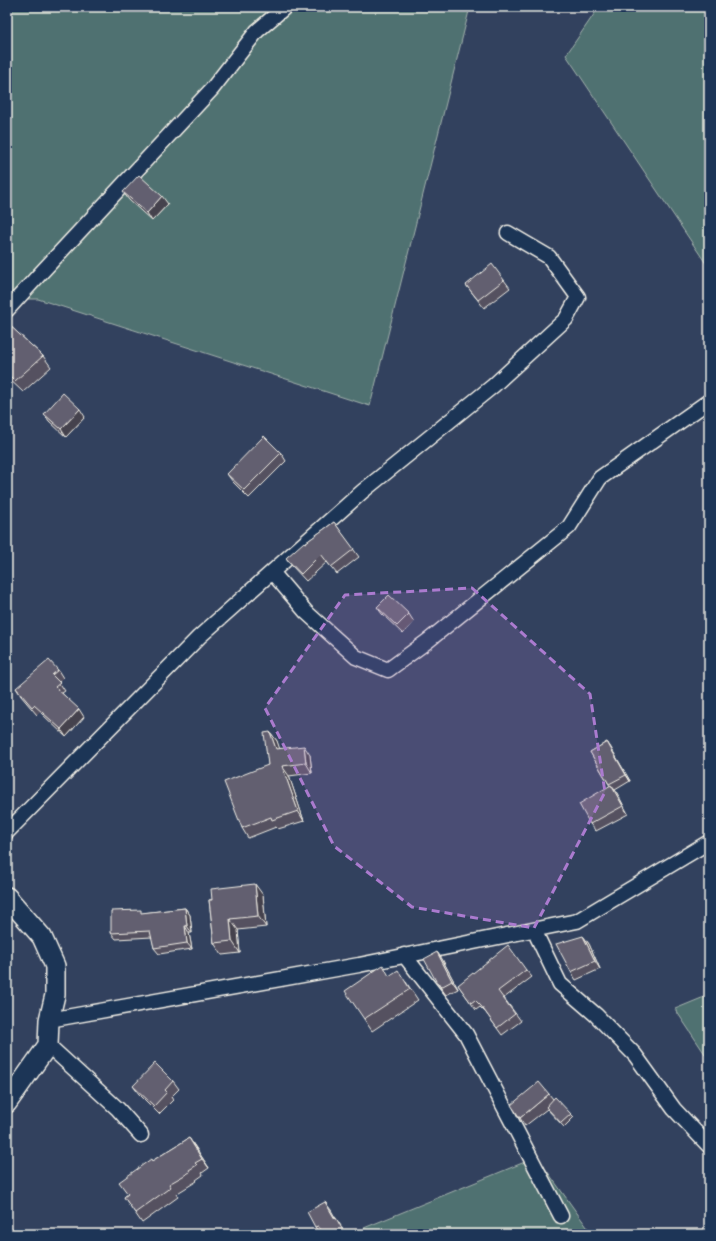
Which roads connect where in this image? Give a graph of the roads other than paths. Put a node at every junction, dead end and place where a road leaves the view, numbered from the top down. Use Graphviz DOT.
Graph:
graph roads {
  1 [pos="285,7"];
  2 [pos="508,233"];
  3 [pos="7,310"];
  4 [pos="709,401"];
  5 [pos="272,572"];
  6 [pos="7,832"];
  7 [pos="709,842"];
  8 [pos="7,897"];
  9 [pos="534,930"];
  10 [pos="404,956"];
  11 [pos="49,1020"];
  12 [pos="48,1045"];
  13 [pos="7,1103"];
  14 [pos="141,1134"];
  15 [pos="709,1146"];
  16 [pos="561,1216"];
  1 -- 3 [label="street"];
  2 -- 5 [label="street"];
  4 -- 5 [label="street"];
  5 -- 6 [label="street"];
  7 -- 9 [label="street"];
  8 -- 11 [label="street"];
  9 -- 10 [label="street"];
  9 -- 15 [label="street"];
  10 -- 11 [label="street"];
  10 -- 16 [label="street"];
  11 -- 12 [label="street"];
  12 -- 13 [label="street"];
  12 -- 14 [label="street"];
}
